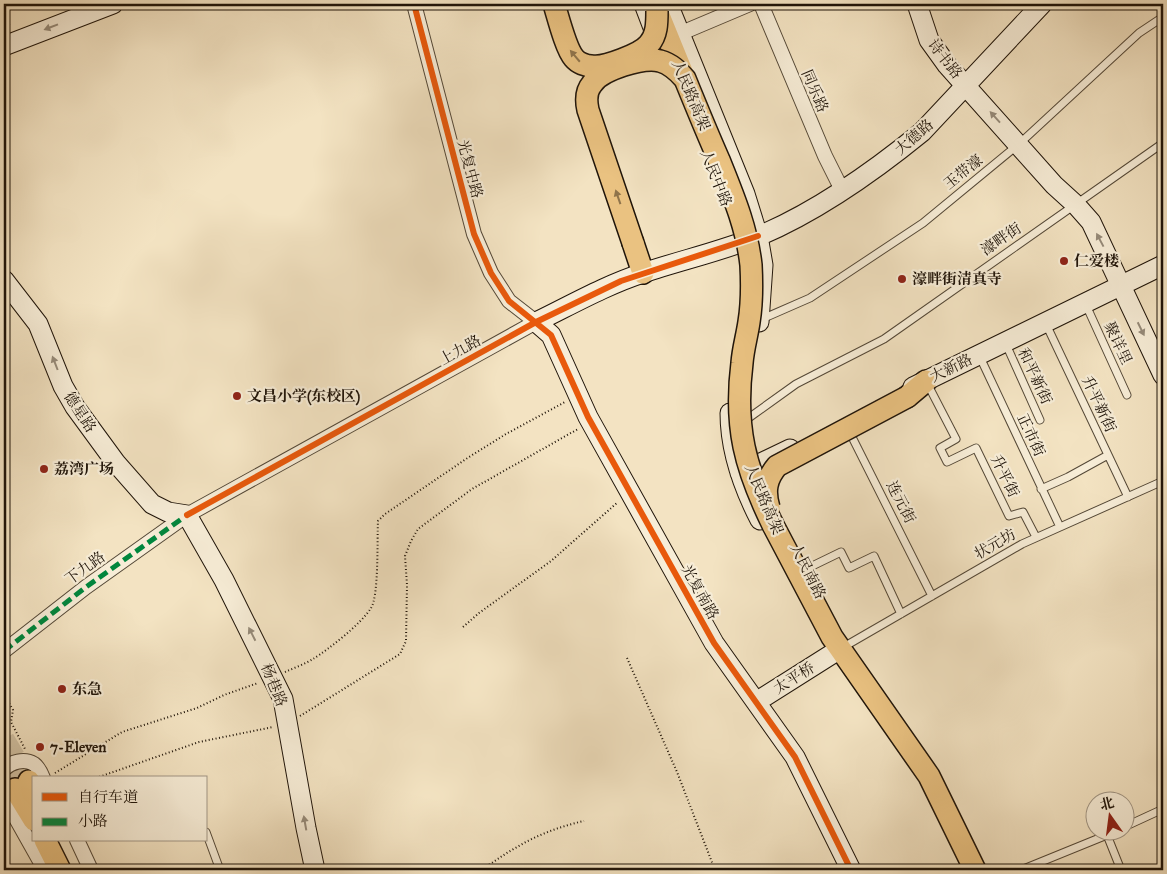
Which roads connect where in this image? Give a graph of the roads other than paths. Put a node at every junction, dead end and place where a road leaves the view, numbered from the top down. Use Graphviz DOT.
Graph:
graph roads {
  1 [pos="414,4"];
  2 [pos="554,4"];
  3 [pos="750,4"];
  4 [pos="761,4"];
  5 [pos="916,4"];
  6 [pos="1042,4"];
  7 [pos="106,5"];
  8 [pos="656,6"];
  9 [pos="1163,17"];
  10 [pos="680,34"];
  11 [pos="10,44"];
  12 [pos="685,80"];
  13 [pos="966,85"];
  14 [pos="1163,142"];
  15 [pos="1019,144"];
  16 [pos="842,190"];
  17 [pos="1076,205"];
  18 [pos="758,236"];
  19 [pos="738,243"];
  20 [pos="1163,264"];
  21 [pos="643,273"];
  22 [pos="4,280"];
  23 [pos="1120,285"];
  24 [pos="1084,302"];
  25 [pos="760,320"];
  26 [pos="536,322"];
  27 [pos="1045,322"];
  28 [pos="1005,342"];
  29 [pos="978,355"];
  30 [pos="1163,375"];
  31 [pos="926,381"];
  32 [pos="1126,395"];
  33 [pos="750,417"];
  34 [pos="1040,420"];
  35 [pos="845,422"];
  36 [pos="1108,455"];
  37 [pos="758,465"];
  38 [pos="740,473"];
  39 [pos="1163,481"];
  40 [pos="1041,488"];
  41 [pos="1128,497"];
  42 [pos="187,516"];
  43 [pos="774,525"];
  44 [pos="1060,527"];
  45 [pos="1036,538"];
  46 [pos="806,569"];
  47 [pos="932,596"];
  48 [pos="901,614"];
  49 [pos="839,649"];
  50 [pos="4,651"];
  51 [pos="756,702"];
  52 [pos="4,769"];
  53 [pos="30,782"];
  54 [pos="32,795"];
  55 [pos="32,801"];
  56 [pos="1163,809"];
  57 [pos="1134,822"];
  58 [pos="208,837"];
  59 [pos="40,842"];
  60 [pos="46,842"];
  61 [pos="61,842"];
  62 [pos="78,842"];
  63 [pos="1090,842"];
  64 [pos="1110,842"];
  65 [pos="44,870"];
  66 [pos="60,870"];
  67 [pos="74,870"];
  68 [pos="91,870"];
  69 [pos="220,870"];
  70 [pos="315,870"];
  71 [pos="851,870"];
  72 [pos="964,870"];
  73 [pos="975,870"];
  74 [pos="985,870"];
  75 [pos="1021,870"];
  76 [pos="1121,870"];
  1 -- 26 [label="street, 光复中路"];
  8 -- 2 [label="main road, one-way, bridge"];
  3 -- 10 [label="street"];
  4 -- 16 [label="street, 同乐路"];
  5 -- 13 [label="street, 诗书路"];
  6 -- 13 [label="street, 大德路"];
  7 -- 11 [label="street, one-way"];
  8 -- 10 [label="street, 人民中路"];
  8 -- 12 [label="main road, 人民路高架, bridge"];
  8 -- 19 [label="street, 人民中路"];
  9 -- 15 [label="lane, 玉带濠"];
  10 -- 18 [label="street, 人民中路"];
  21 -- 12 [label="main road, one-way, bridge"];
  12 -- 43 [label="main road, 人民路高架, bridge"];
  15 -- 13 [label="street, 诗书路, one-way"];
  13 -- 16 [label="street, 大德路"];
  14 -- 17 [label="lane, 濠畔街"];
  15 -- 17 [label="street, 诗书路"];
  15 -- 25 [label="lane, 玉带濠"];
  16 -- 18 [label="street, 大德路"];
  23 -- 17 [label="street, 诗书路, one-way"];
  17 -- 33 [label="lane, 濠畔街"];
  18 -- 19 [label="street, 上九路"];
  18 -- 25 [label="street, 人民南路"];
  19 -- 21 [label="street, 上九路"];
  19 -- 38 [label="street, 人民南路"];
  20 -- 23 [label="street, 大新路"];
  21 -- 26 [label="street, 上九路"];
  42 -- 22 [label="street, 德星路, one-way"];
  23 -- 24 [label="street, 大新路"];
  23 -- 30 [label="street, 诗书路, one-way"];
  24 -- 27 [label="street, 大新路"];
  24 -- 32 [label="lane, 聚详里"];
  25 -- 33 [label="street, 人民南路"];
  26 -- 42 [label="street, 上九路"];
  26 -- 51 [label="street, 光复南路"];
  27 -- 28 [label="street, 大新路"];
  27 -- 36 [label="lane, 升平新街"];
  28 -- 29 [label="street, 大新路"];
  28 -- 34 [label="lane, 和平新街"];
  29 -- 31 [label="street, 大新路"];
  29 -- 40 [label="lane, 正市街"];
  31 -- 35 [label="street, 大新路"];
  31 -- 43 [label="main road, bridge"];
  31 -- 45 [label="lane, 升平街"];
  33 -- 37 [label="street, 人民南路"];
  35 -- 37 [label="street, 大新路"];
  35 -- 47 [label="lane, 连元街"];
  36 -- 40 [label="lane"];
  36 -- 41 [label="lane, 升平新街"];
  37 -- 38 [label="street, 大新路"];
  37 -- 46 [label="street, 人民南路"];
  38 -- 49 [label="street, 人民南路"];
  39 -- 41 [label="lane, 状元坊"];
  40 -- 44 [label="lane, 正市街"];
  41 -- 44 [label="lane, 状元坊"];
  42 -- 50 [label="street, 下九路"];
  70 -- 42 [label="street, 杨巷路, one-way"];
  43 -- 73 [label="main road, 人民路高架"];
  44 -- 45 [label="lane, 状元坊"];
  45 -- 47 [label="lane, 状元坊"];
  46 -- 48 [label="lane"];
  46 -- 49 [label="street, 人民南路"];
  47 -- 48 [label="lane, 状元坊"];
  48 -- 49 [label="lane, 状元坊"];
  49 -- 51 [label="street, 太平桥"];
  49 -- 72 [label="street, 人民南路"];
  49 -- 74 [label="street, 人民南路"];
  51 -- 71 [label="street, 光复南路"];
  52 -- 53 [label="street"];
  53 -- 54 [label="street"];
  53 -- 55 [label="main road"];
  56 -- 57 [label="lane"];
  58 -- 69 [label="lane"];
  59 -- 65 [label="street"];
  60 -- 66 [label="main road"];
  61 -- 67 [label="main road"];
  62 -- 68 [label="street"];
  63 -- 75 [label="lane"];
  64 -- 76 [label="lane"];
}
